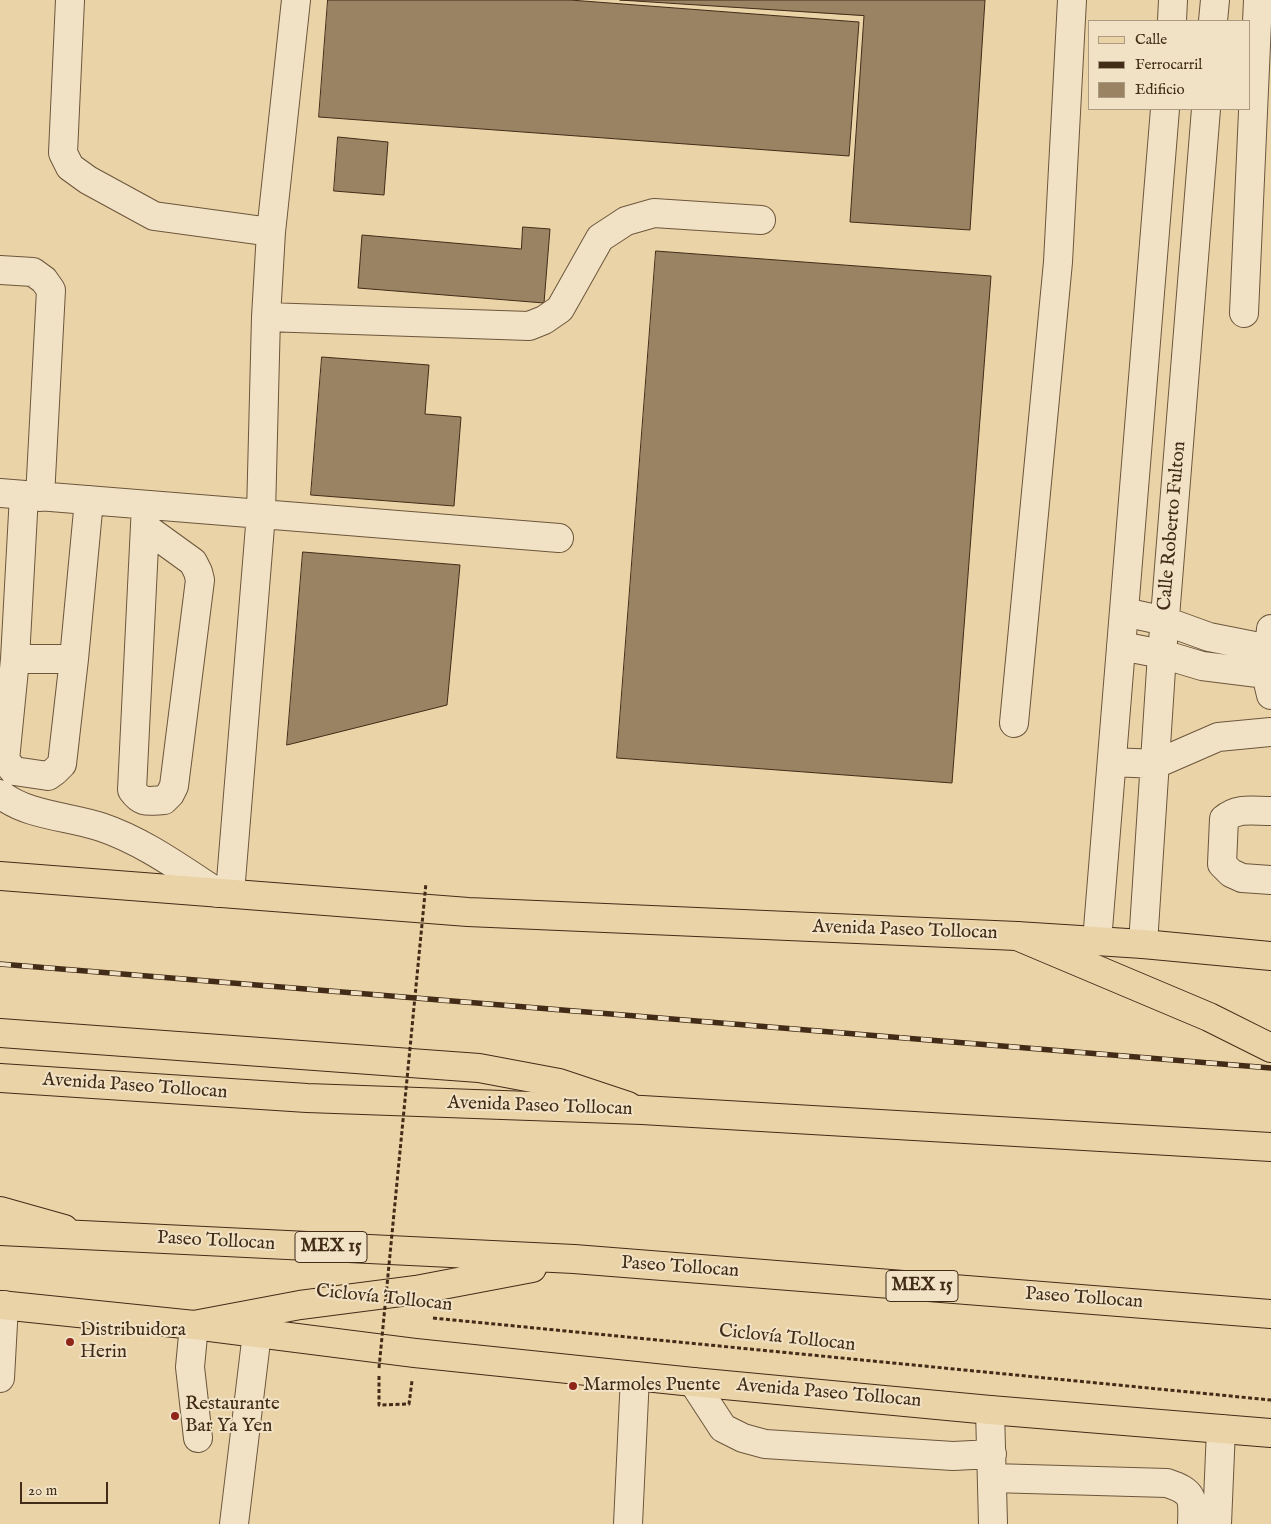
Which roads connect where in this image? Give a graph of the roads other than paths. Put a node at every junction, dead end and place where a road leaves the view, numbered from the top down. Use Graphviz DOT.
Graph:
graph roads {
  1 [pos="70,0"];
  2 [pos="296,0"];
  3 [pos="1072,0"];
  4 [pos="1174,0"];
  5 [pos="1215,0"];
  6 [pos="1258,0"];
  7 [pos="1172,20"];
  8 [pos="1213,20"];
  9 [pos="1165,110"];
  10 [pos="1206,110"];
  11 [pos="760,220"];
  12 [pos="271,232"];
  13 [pos="0,270"];
  14 [pos="1244,313"];
  15 [pos="266,318"];
  16 [pos="21,495"];
  17 [pos="89,500"];
  18 [pos="261,514"];
  19 [pos="146,517"];
  20 [pos="559,538"];
  21 [pos="1124,612"];
  22 [pos="1165,621"];
  23 [pos="1121,646"];
  24 [pos="1162,654"];
  25 [pos="15,658"];
  26 [pos="74,659"];
  27 [pos="1269,662"];
  28 [pos="1014,723"];
  29 [pos="1271,732"];
  30 [pos="1271,747"];
  31 [pos="1165,760"];
  32 [pos="1112,762"];
  33 [pos="0,794"];
  34 [pos="1271,811"];
  35 [pos="0,876"];
  36 [pos="1271,880"];
  37 [pos="224,893"];
  38 [pos="1017,936"];
  39 [pos="1097,941"];
  40 [pos="1143,944"];
  41 [pos="1271,956"];
  42 [pos="0,1033"];
  43 [pos="1271,1048"];
  44 [pos="0,1078"];
  45 [pos="642,1110"];
  46 [pos="1271,1147"];
  47 [pos="0,1211"];
  48 [pos="0,1231"];
  49 [pos="88,1236"];
  50 [pos="574,1259"];
  51 [pos="2,1305"];
  52 [pos="1271,1314"];
  53 [pos="194,1326"];
  54 [pos="256,1333"];
  55 [pos="635,1376"];
  56 [pos="0,1378"];
  57 [pos="693,1382"];
  58 [pos="990,1410"];
  59 [pos="1221,1429"];
  60 [pos="1271,1433"];
  61 [pos="198,1438"];
  62 [pos="992,1466"];
  63 [pos="234,1524"];
  64 [pos="628,1524"];
  65 [pos="993,1524"];
  66 [pos="1192,1524"];
  67 [pos="1217,1524"];
  1 -- 12 [label="street"];
  2 -- 12 [label="street"];
  3 -- 28 [label="street"];
  4 -- 7 [label="street"];
  5 -- 8 [label="street"];
  6 -- 14 [label="street"];
  9 -- 21 [label="street"];
  10 -- 22 [label="street, Calle Roberto Fulton"];
  11 -- 15 [label="street"];
  12 -- 15 [label="street"];
  13 -- 16 [label="street"];
  15 -- 18 [label="street"];
  16 -- 17 [label="street"];
  16 -- 25 [label="street"];
  17 -- 19 [label="street"];
  17 -- 26 [label="street"];
  18 -- 19 [label="street"];
  18 -- 20 [label="street"];
  18 -- 37 [label="street"];
  19 -- 19 [label="street"];
  21 -- 22 [label="street"];
  21 -- 23 [label="street"];
  22 -- 24 [label="street, Calle Roberto Fulton"];
  22 -- 27 [label="street"];
  23 -- 24 [label="street"];
  23 -- 32 [label="street"];
  24 -- 27 [label="street"];
  24 -- 31 [label="street, Calle Roberto Fulton"];
  25 -- 26 [label="street"];
  25 -- 26 [label="street"];
  29 -- 31 [label="street"];
  30 -- 31 [label="street"];
  31 -- 32 [label="street"];
  31 -- 40 [label="street, Calle Roberto Fulton"];
  32 -- 39 [label="street"];
  33 -- 37 [label="street"];
  34 -- 36 [label="street"];
  35 -- 37 [label="main road, Avenida Paseo Tollocan"];
  37 -- 38 [label="main road, Avenida Paseo Tollocan"];
  38 -- 39 [label="main road, Avenida Paseo Tollocan"];
  38 -- 43 [label="main road"];
  39 -- 40 [label="main road, Avenida Paseo Tollocan"];
  40 -- 41 [label="main road, Avenida Paseo Tollocan"];
  42 -- 45 [label="main road, Avenida Paseo Tollocan"];
  44 -- 45 [label="main road, Avenida Paseo Tollocan"];
  45 -- 46 [label="main road"];
  47 -- 49 [label="main road, MEX 15"];
  48 -- 49 [label="main road"];
  49 -- 50 [label="main road, Paseo Tollocan / MEX 15"];
  50 -- 52 [label="main road, Paseo Tollocan / MEX 15"];
  50 -- 53 [label="main road"];
  51 -- 53 [label="main road, Avenida Paseo Tollocan"];
  51 -- 56 [label="street"];
  53 -- 54 [label="main road, Avenida Paseo Tollocan"];
  53 -- 61 [label="street"];
  54 -- 55 [label="main road, Avenida Paseo Tollocan"];
  54 -- 63 [label="street"];
  55 -- 57 [label="main road, Avenida Paseo Tollocan"];
  55 -- 64 [label="street"];
  57 -- 58 [label="main road, Avenida Paseo Tollocan"];
  57 -- 62 [label="street"];
  58 -- 59 [label="main road, Avenida Paseo Tollocan"];
  58 -- 62 [label="street"];
  59 -- 60 [label="main road, Avenida Paseo Tollocan"];
  59 -- 67 [label="street"];
  62 -- 65 [label="street"];
  62 -- 66 [label="street"];
}
